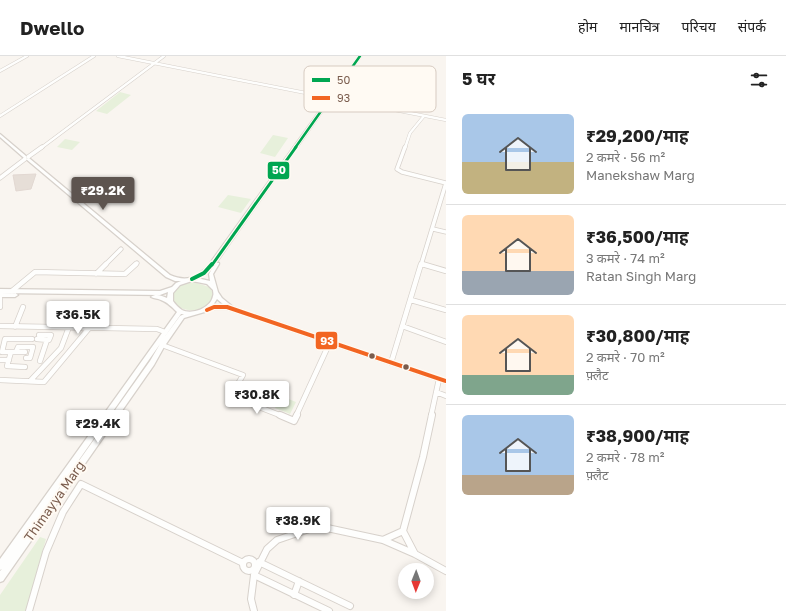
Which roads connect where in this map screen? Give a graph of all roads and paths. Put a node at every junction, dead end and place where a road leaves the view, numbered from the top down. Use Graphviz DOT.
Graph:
graph roads {
  1 [pos="27,56"];
  2 [pos="94,56"];
  3 [pos="118,56"];
  4 [pos="164,56"];
  5 [pos="362,56"];
  6 [pos="154,63"];
  7 [pos="355,66"];
  8 [pos="355,66"];
  9 [pos="1,70"];
  10 [pos="304,93"];
  11 [pos="323,112"];
  12 [pos="323,112"];
  13 [pos="404,112"];
  14 [pos="0,116"];
  15 [pos="424,116"];
  16 [pos="446,120"];
  17 [pos="0,135"];
  18 [pos="26,158"];
  19 [pos="284,167"];
  20 [pos="0,178"];
  21 [pos="446,183"];
  22 [pos="433,229"];
  23 [pos="446,232"];
  24 [pos="121,249"];
  25 [pos="137,263"];
  26 [pos="422,264"];
  27 [pos="446,271"];
  28 [pos="96,274"];
  29 [pos="168,276"];
  30 [pos="190,280"];
  31 [pos="173,288"];
  32 [pos="215,289"];
  33 [pos="0,291"];
  34 [pos="12,291"];
  35 [pos="160,295"];
  36 [pos="0,296"];
  37 [pos="411,300"];
  38 [pos="170,302"];
  39 [pos="0,307"];
  40 [pos="22,307"];
  41 [pos="231,309"];
  42 [pos="207,310"];
  43 [pos="446,310"];
  44 [pos="180,311"];
  45 [pos="194,313"];
  46 [pos="0,326"];
  47 [pos="15,326"];
  48 [pos="402,326"];
  49 [pos="69,327"];
  50 [pos="90,327"];
  51 [pos="164,332"];
  52 [pos="330,342"];
  53 [pos="446,342"];
  54 [pos="162,345"];
  55 [pos="14,352"];
  56 [pos="0,360"];
  57 [pos="9,360"];
  58 [pos="40,361"];
  59 [pos="391,363"];
  60 [pos="25,366"];
  61 [pos="439,379"];
  62 [pos="0,380"];
  63 [pos="30,381"];
  64 [pos="446,381"];
  65 [pos="436,392"];
  66 [pos="446,396"];
  67 [pos="66,479"];
  68 [pos="403,530"];
  69 [pos="383,540"];
  70 [pos="415,554"];
  71 [pos="260,562"];
  72 [pos="0,566"];
  73 [pos="255,571"];
  74 [pos="446,571"];
  75 [pos="0,578"];
  76 [pos="299,581"];
  77 [pos="294,595"];
  78 [pos="350,606"];
  79 [pos="29,611"];
  80 [pos="254,611"];
  81 [pos="329,611"];
  1 -- 9 [label="street"];
  2 -- 14 [label="street"];
  3 -- 6 [label="street"];
  4 -- 6 [label="street"];
  5 -- 7 [label="street"];
  5 -- 8 [label="street"];
  6 -- 10 [label="street"];
  6 -- 18 [label="street"];
  11 -- 19 [label="street"];
  12 -- 19 [label="street"];
  13 -- 15 [label="street"];
  15 -- 16 [label="street"];
  15 -- 21 [label="street"];
  17 -- 18 [label="street"];
  18 -- 20 [label="street"];
  18 -- 29 [label="street"];
  19 -- 30 [label="street"];
  19 -- 32 [label="street"];
  21 -- 22 [label="street"];
  22 -- 23 [label="street"];
  22 -- 26 [label="street"];
  24 -- 28 [label="street"];
  25 -- 28 [label="street"];
  26 -- 27 [label="street"];
  26 -- 37 [label="street"];
  28 -- 34 [label="street"];
  29 -- 30 [label="street"];
  29 -- 31 [label="street"];
  30 -- 31 [label="street"];
  30 -- 32 [label="street"];
  31 -- 35 [label="street"];
  31 -- 38 [label="street"];
  32 -- 41 [label="street"];
  32 -- 42 [label="street"];
  33 -- 34 [label="street"];
  34 -- 35 [label="street"];
  35 -- 36 [label="street"];
  35 -- 38 [label="street"];
  36 -- 39 [label="street"];
  37 -- 43 [label="street"];
  37 -- 48 [label="street"];
  38 -- 44 [label="street"];
  40 -- 47 [label="street"];
  41 -- 42 [label="street"];
  41 -- 52 [label="street"];
  42 -- 45 [label="street"];
  44 -- 45 [label="street"];
  44 -- 51 [label="street, Thimayya Marg"];
  45 -- 54 [label="street, Thimayya Marg"];
  46 -- 47 [label="street"];
  47 -- 49 [label="street"];
  48 -- 53 [label="street"];
  48 -- 59 [label="street"];
  49 -- 50 [label="street"];
  49 -- 63 [label="street"];
  50 -- 51 [label="street"];
  50 -- 63 [label="street"];
  51 -- 67 [label="street, Thimayya Marg"];
  52 -- 54 [label="street"];
  52 -- 59 [label="street"];
  54 -- 67 [label="street, Thimayya Marg"];
  55 -- 55 [label="street"];
  55 -- 57 [label="street"];
  55 -- 58 [label="street"];
  56 -- 57 [label="street"];
  57 -- 60 [label="street"];
  59 -- 61 [label="street"];
  61 -- 64 [label="street"];
  61 -- 65 [label="street"];
  62 -- 63 [label="street"];
  65 -- 66 [label="street"];
  65 -- 68 [label="street"];
  67 -- 72 [label="street, Thimayya Marg"];
  67 -- 75 [label="street, Thimayya Marg"];
  68 -- 69 [label="street"];
  68 -- 70 [label="street"];
  69 -- 70 [label="street"];
  69 -- 71 [label="street"];
  70 -- 74 [label="street"];
  71 -- 73 [label="street"];
  71 -- 76 [label="street"];
  73 -- 77 [label="street"];
  73 -- 79 [label="street"];
  73 -- 80 [label="street"];
  76 -- 77 [label="street"];
  76 -- 78 [label="street"];
  77 -- 81 [label="street"];
}
